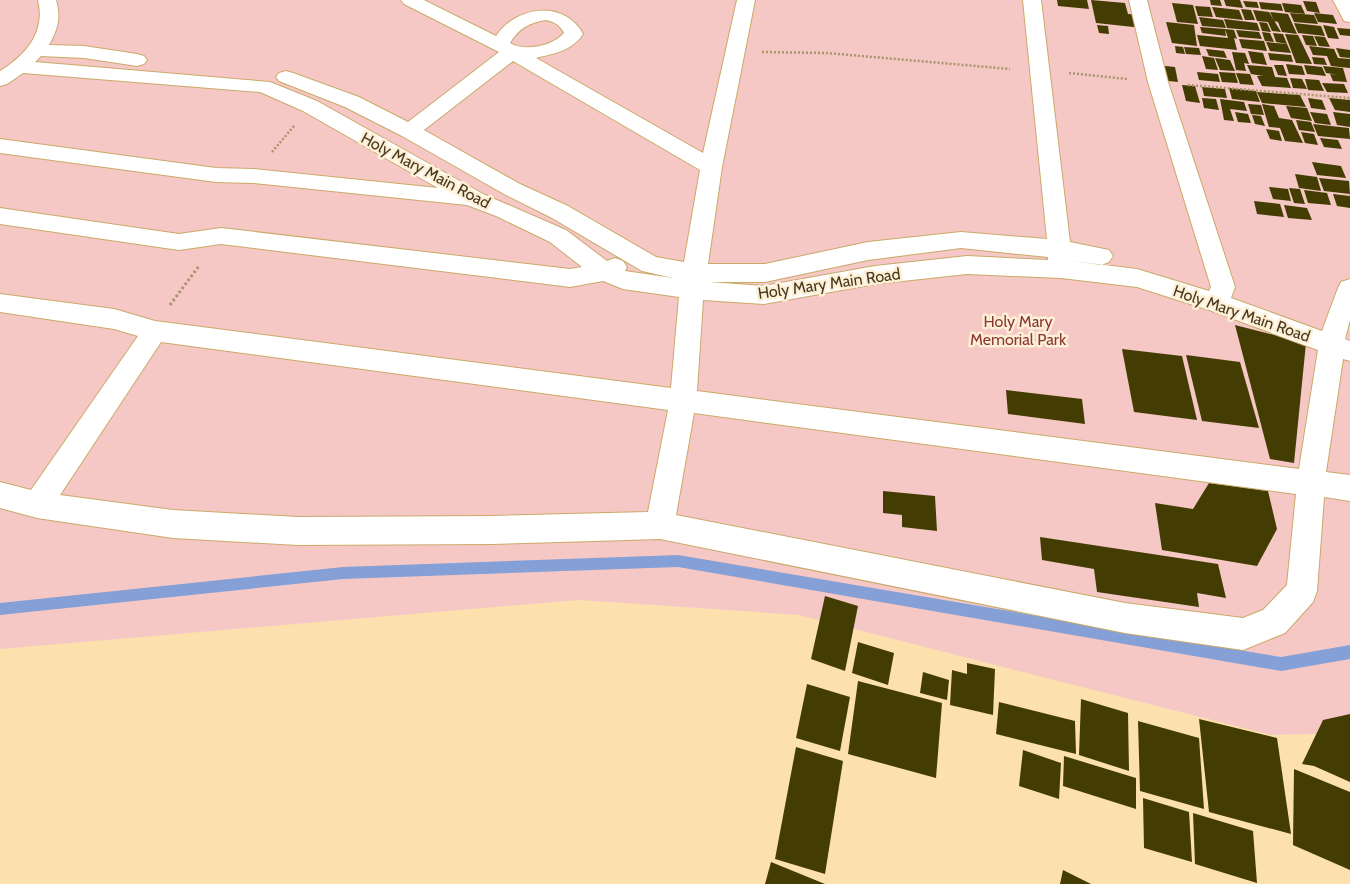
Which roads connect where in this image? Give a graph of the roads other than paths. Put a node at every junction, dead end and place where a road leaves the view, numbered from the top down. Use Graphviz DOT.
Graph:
graph roads {
  1 [pos="47,0"];
  2 [pos="410,0"];
  3 [pos="746,0"];
  4 [pos="1032,0"];
  5 [pos="1138,0"];
  6 [pos="1342,0"];
  7 [pos="1350,17"];
  8 [pos="506,49"];
  9 [pos="36,50"];
  10 [pos="17,67"];
  11 [pos="0,80"];
  12 [pos="409,131"];
  13 [pos="0,146"];
  14 [pos="711,167"];
  15 [pos="475,199"];
  16 [pos="0,216"];
  17 [pos="912,246"];
  18 [pos="636,258"];
  19 [pos="1060,259"];
  20 [pos="922,270"];
  21 [pos="605,272"];
  22 [pos="693,281"];
  23 [pos="1350,288"];
  24 [pos="1220,295"];
  25 [pos="0,303"];
  26 [pos="155,331"];
  27 [pos="1342,339"];
  28 [pos="683,402"];
  29 [pos="1310,481"];
  30 [pos="1350,488"];
  31 [pos="0,495"];
  32 [pos="37,505"];
  33 [pos="660,525"];
  1 -- 9 [label="lane"];
  2 -- 8 [label="lane"];
  3 -- 14 [label="lane"];
  4 -- 19 [label="lane"];
  5 -- 24 [label="lane"];
  6 -- 7 [label="lane"];
  8 -- 12 [label="lane"];
  8 -- 14 [label="lane"];
  9 -- 10 [label="lane"];
  9 -- 12 [label="lane, Holy Mary Main Road"];
  10 -- 11 [label="lane"];
  10 -- 15 [label="lane, Holy Mary Main Road"];
  12 -- 18 [label="lane, Holy Mary Main Road"];
  13 -- 15 [label="lane"];
  14 -- 22 [label="lane"];
  15 -- 21 [label="lane, Holy Mary Main Road"];
  16 -- 21 [label="lane"];
  17 -- 19 [label="lane, Holy Mary Main Road"];
  17 -- 20 [label="lane"];
  17 -- 22 [label="lane, Holy Mary Main Road"];
  18 -- 21 [label="lane"];
  18 -- 22 [label="lane, Holy Mary Main Road"];
  19 -- 20 [label="lane, Holy Mary Main Road"];
  19 -- 24 [label="lane, Holy Mary Main Road"];
  20 -- 22 [label="lane, Holy Mary Main Road"];
  21 -- 22 [label="lane, Holy Mary Main Road"];
  22 -- 28 [label="lane"];
  23 -- 27 [label="lane"];
  24 -- 27 [label="lane, Holy Mary Main Road"];
  25 -- 26 [label="lane"];
  26 -- 28 [label="lane"];
  26 -- 32 [label="lane"];
  27 -- 29 [label="lane"];
  28 -- 29 [label="lane"];
  28 -- 33 [label="lane"];
  29 -- 30 [label="lane"];
  29 -- 33 [label="lane"];
  31 -- 32 [label="lane"];
  32 -- 33 [label="lane"];
}
